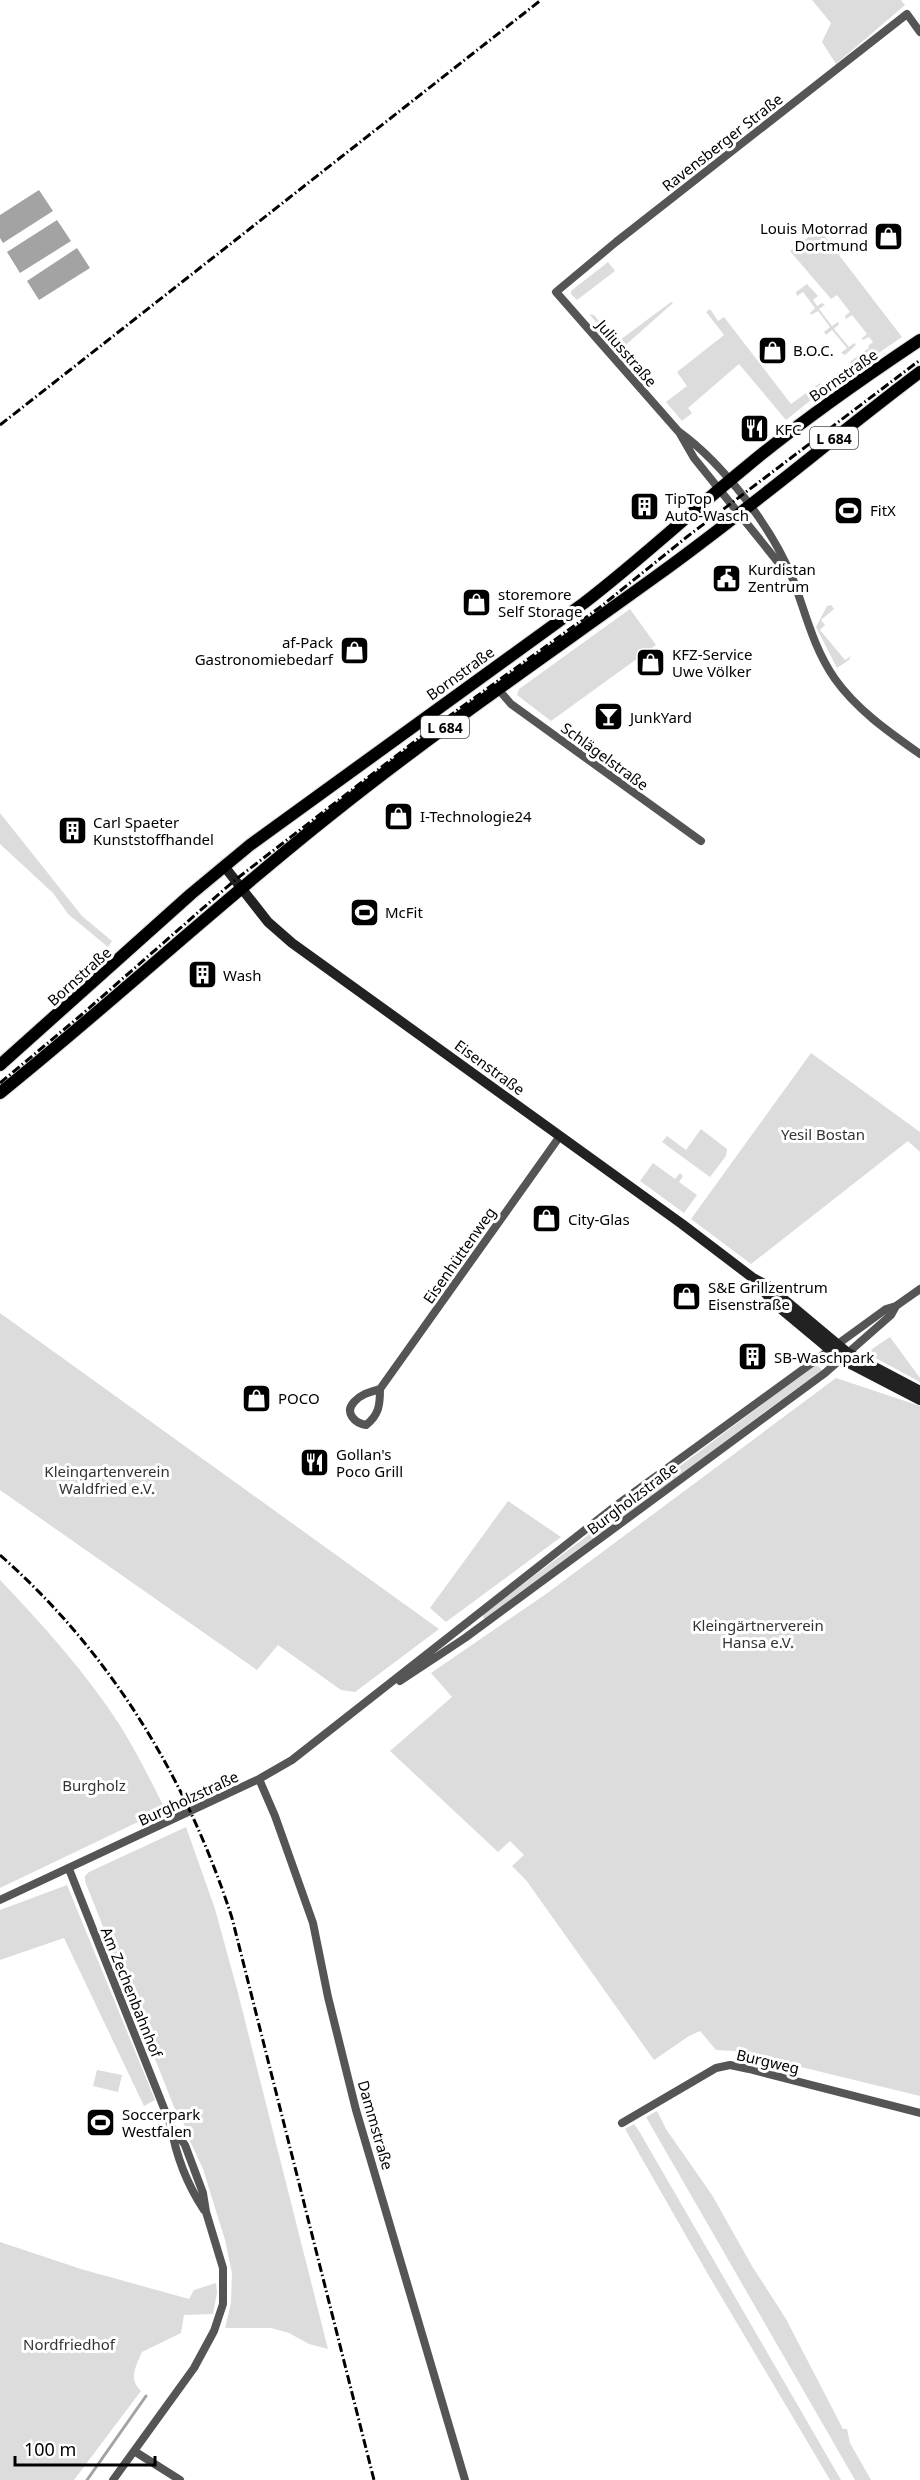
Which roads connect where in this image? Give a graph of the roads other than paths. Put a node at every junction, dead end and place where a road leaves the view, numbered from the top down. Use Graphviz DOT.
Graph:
graph roads {
  1 [pos="920,32"];
  2 [pos="556,292"];
  3 [pos="920,340"];
  4 [pos="920,372"];
  5 [pos="678,431"];
  6 [pos="724,485"];
  7 [pos="744,510"];
  8 [pos="794,584"];
  9 [pos="498,689"];
  10 [pos="920,754"];
  11 [pos="701,841"];
  12 [pos="224,866"];
  13 [pos="241,888"];
  14 [pos="0,1065"];
  15 [pos="0,1093"];
  16 [pos="560,1136"];
  17 [pos="920,1289"];
  18 [pos="896,1306"];
  19 [pos="833,1347"];
  20 [pos="844,1356"];
  21 [pos="380,1389"];
  22 [pos="920,1391"];
  23 [pos="920,1400"];
  24 [pos="426,1659"];
  25 [pos="259,1779"];
  26 [pos="69,1869"];
  27 [pos="0,1900"];
  28 [pos="920,2113"];
  29 [pos="622,2123"];
  30 [pos="134,2451"];
  31 [pos="113,2480"];
  32 [pos="180,2480"];
  33 [pos="465,2480"];
  1 -- 2 [label="street, Ravensberger Straße"];
  2 -- 5 [label="street, Juliusstraße"];
  3 -- 6 [label="main road, Bornstraße / L 684"];
  4 -- 7 [label="main road, L 684"];
  5 -- 6 [label="street, Juliusstraße"];
  5 -- 6 [label="street, Juliusstraße"];
  6 -- 7 [label="street, Juliusstraße"];
  6 -- 7 [label="street, Juliusstraße"];
  6 -- 12 [label="main road, Bornstraße / L 684"];
  7 -- 8 [label="street"];
  7 -- 8 [label="street"];
  7 -- 9 [label="main road, L 684"];
  8 -- 10 [label="street"];
  9 -- 11 [label="street, Schlägelstraße"];
  9 -- 13 [label="main road, L 684"];
  12 -- 13 [label="street, Eisenstraße"];
  12 -- 14 [label="main road, Bornstraße / L 684"];
  13 -- 15 [label="main road, L 684"];
  13 -- 16 [label="street, Eisenstraße"];
  16 -- 19 [label="street, Eisenstraße"];
  16 -- 21 [label="street, Eisenhüttenweg"];
  17 -- 18 [label="street, Burgholzstraße"];
  18 -- 19 [label="street, Burgholzstraße"];
  18 -- 20 [label="street, Burgholzstraße"];
  19 -- 20 [label="street, Eisenstraße"];
  19 -- 24 [label="street, Burgholzstraße"];
  20 -- 22 [label="street"];
  20 -- 23 [label="street"];
  20 -- 24 [label="street, Burgholzstraße"];
  21 -- 21 [label="street, Eisenhüttenweg"];
  24 -- 25 [label="street, Burgholzstraße"];
  25 -- 26 [label="street, Burgholzstraße"];
  25 -- 33 [label="street, Dammstraße"];
  26 -- 27 [label="street, Burgholzstraße"];
  26 -- 30 [label="street, Am Zechenbahnhof"];
  28 -- 29 [label="street, Burgweg"];
  30 -- 31 [label="street, Am Zechenbahnhof"];
  30 -- 32 [label="street"];
}
